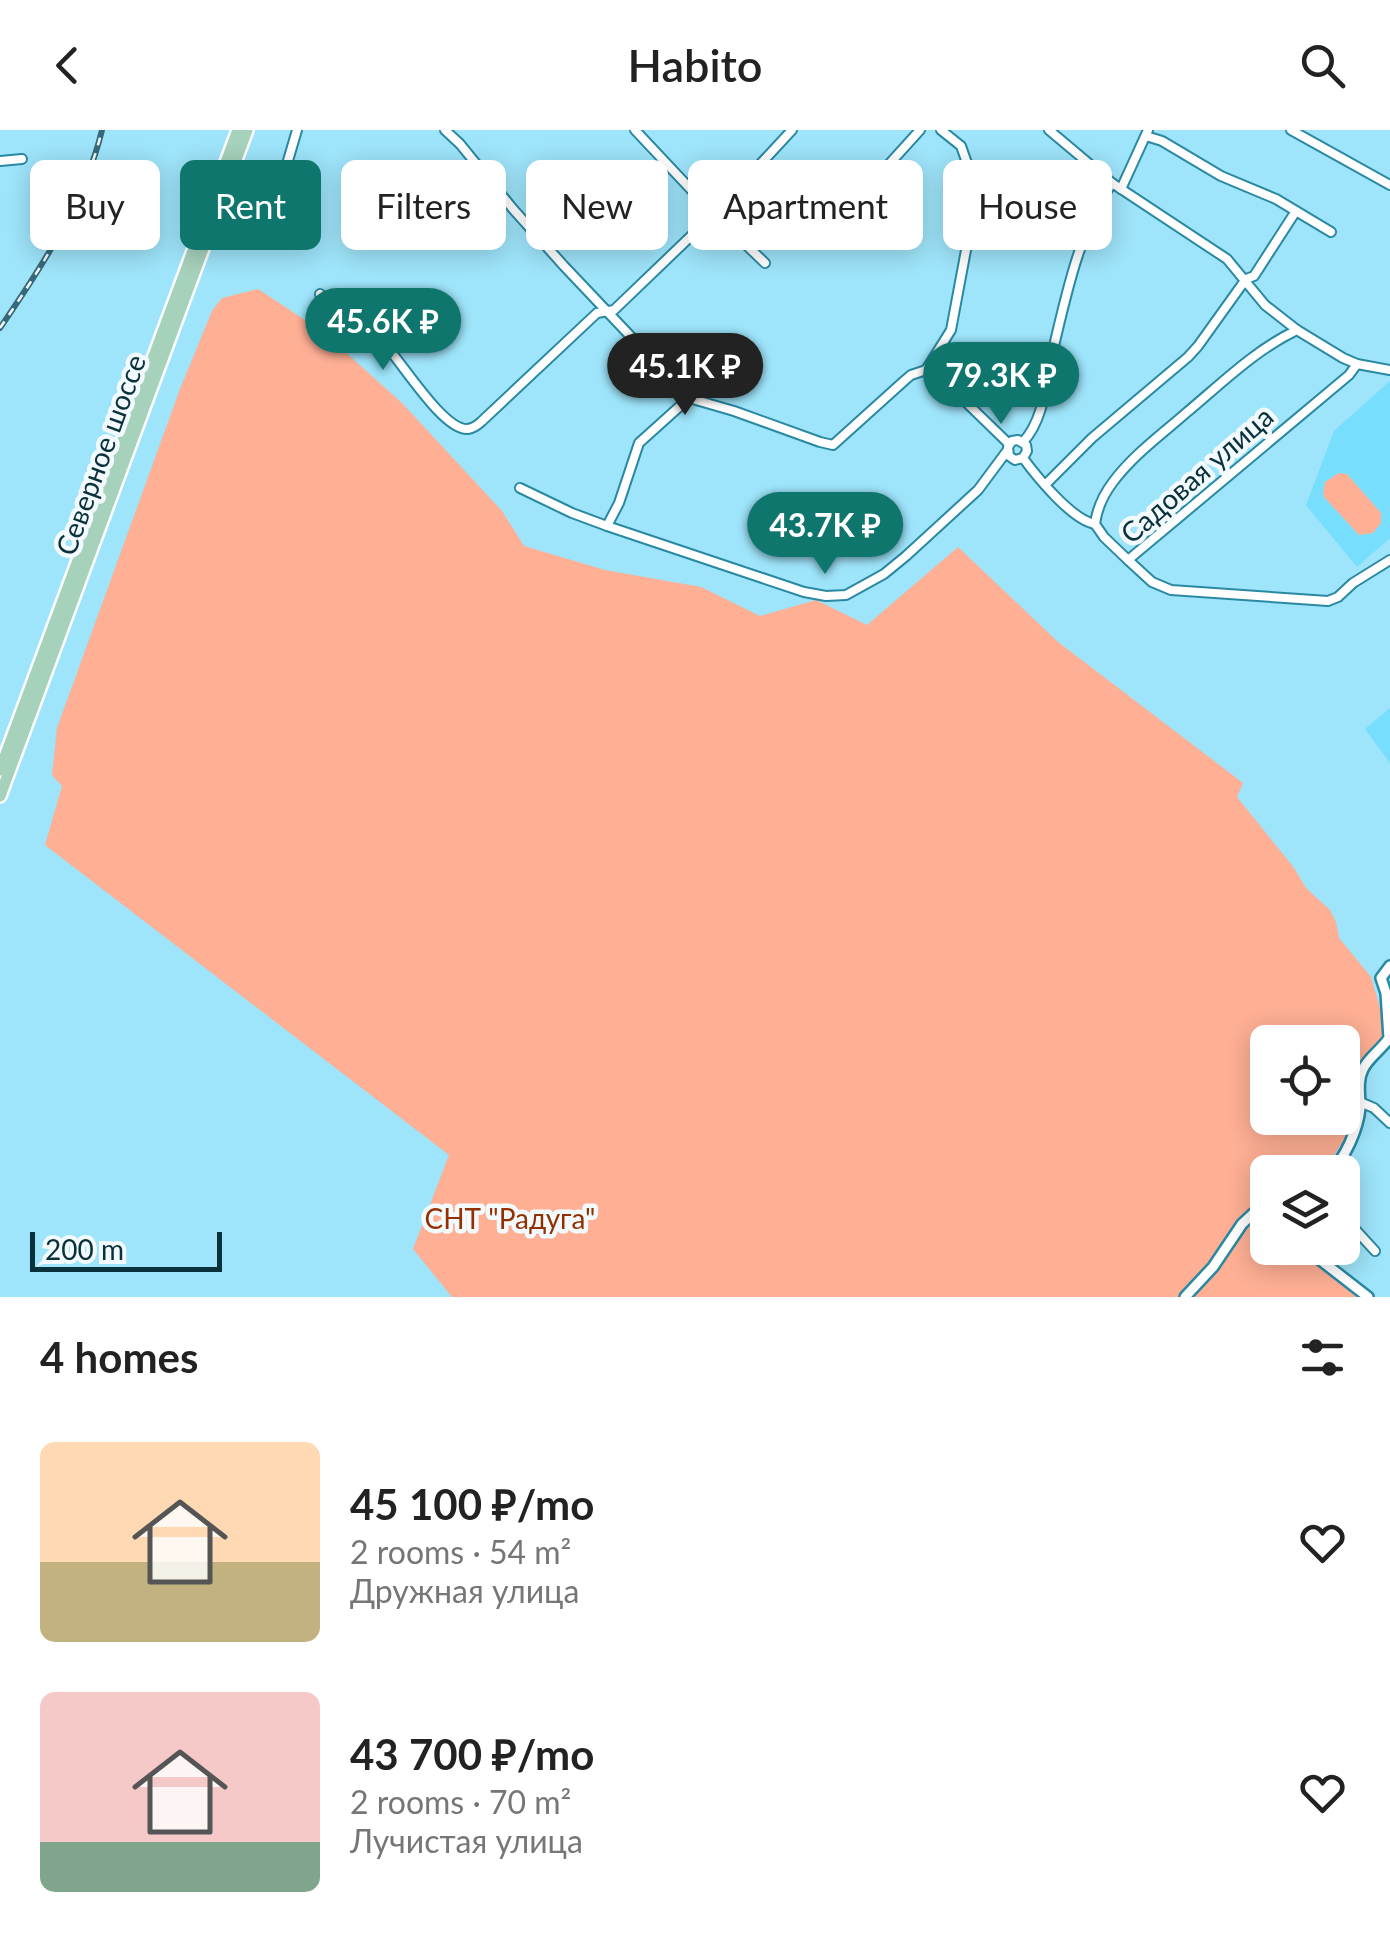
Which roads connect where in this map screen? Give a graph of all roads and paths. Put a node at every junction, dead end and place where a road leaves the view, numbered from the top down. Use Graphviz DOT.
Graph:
graph roads {
  1 [pos="238,130"];
  2 [pos="247,130"];
  3 [pos="297,130"];
  4 [pos="445,130"];
  5 [pos="635,130"];
  6 [pos="792,130"];
  7 [pos="920,130"];
  8 [pos="941,130"];
  9 [pos="1049,130"];
  10 [pos="1160,130"];
  11 [pos="1291,130"];
  12 [pos="1147,133"];
  13 [pos="22,158"];
  14 [pos="0,160"];
  15 [pos="288,160"];
  16 [pos="764,160"];
  17 [pos="893,160"];
  18 [pos="967,160"];
  19 [pos="1084,160"];
  20 [pos="1112,184"];
  21 [pos="1390,185"];
  22 [pos="688,186"];
  23 [pos="1121,189"];
  24 [pos="1296,211"];
  25 [pos="1332,232"];
  26 [pos="688,239"];
  27 [pos="751,250"];
  28 [pos="966,250"];
  29 [pos="1081,250"];
  30 [pos="765,263"];
  31 [pos="1246,279"];
  32 [pos="320,294"];
  33 [pos="610,312"];
  34 [pos="1297,330"];
  35 [pos="1357,364"];
  36 [pos="926,370"];
  37 [pos="1390,370"];
  38 [pos="690,398"];
  39 [pos="1024,442"];
  40 [pos="1008,448"];
  41 [pos="1023,458"];
  42 [pos="1045,485"];
  43 [pos="520,488"];
  44 [pos="1095,524"];
  45 [pos="607,526"];
  46 [pos="1128,560"];
  47 [pos="1390,560"];
  48 [pos="0,770"];
  49 [pos="0,796"];
  50 [pos="1390,966"];
  51 [pos="1388,995"];
  52 [pos="1360,1079"];
  53 [pos="1360,1102"];
  54 [pos="1390,1124"];
  55 [pos="1250,1220"];
  56 [pos="1360,1235"];
  57 [pos="1375,1251"];
  58 [pos="1327,1265"];
  59 [pos="1188,1296"];
  60 [pos="1368,1297"];
  1 -- 48 [label="main road, Северное шоссе"];
  2 -- 49 [label="main road, Северное шоссе"];
  3 -- 15 [label="street"];
  4 -- 33 [label="street"];
  5 -- 22 [label="street"];
  6 -- 16 [label="street"];
  7 -- 17 [label="street"];
  8 -- 18 [label="street"];
  9 -- 19 [label="street"];
  10 -- 12 [label="street"];
  11 -- 21 [label="street"];
  12 -- 23 [label="street"];
  12 -- 24 [label="street"];
  13 -- 14 [label="street"];
  20 -- 23 [label="street"];
  23 -- 31 [label="street"];
  24 -- 25 [label="street"];
  24 -- 31 [label="street"];
  26 -- 33 [label="street"];
  27 -- 30 [label="street"];
  28 -- 36 [label="street"];
  29 -- 39 [label="street"];
  31 -- 34 [label="street"];
  31 -- 42 [label="street"];
  32 -- 33 [label="street"];
  33 -- 38 [label="street"];
  34 -- 35 [label="street"];
  34 -- 44 [label="street"];
  35 -- 37 [label="street"];
  35 -- 46 [label="street, Садовая улица"];
  36 -- 38 [label="street"];
  36 -- 40 [label="street"];
  38 -- 45 [label="street"];
  39 -- 40 [label="street"];
  39 -- 41 [label="street"];
  40 -- 41 [label="street"];
  40 -- 45 [label="street"];
  41 -- 42 [label="street"];
  42 -- 44 [label="street"];
  43 -- 45 [label="street"];
  44 -- 46 [label="street"];
  46 -- 47 [label="street, Садовая улица"];
  50 -- 51 [label="street"];
  51 -- 52 [label="street"];
  53 -- 54 [label="street"];
  55 -- 59 [label="street"];
  56 -- 57 [label="street"];
  58 -- 60 [label="street"];
}
